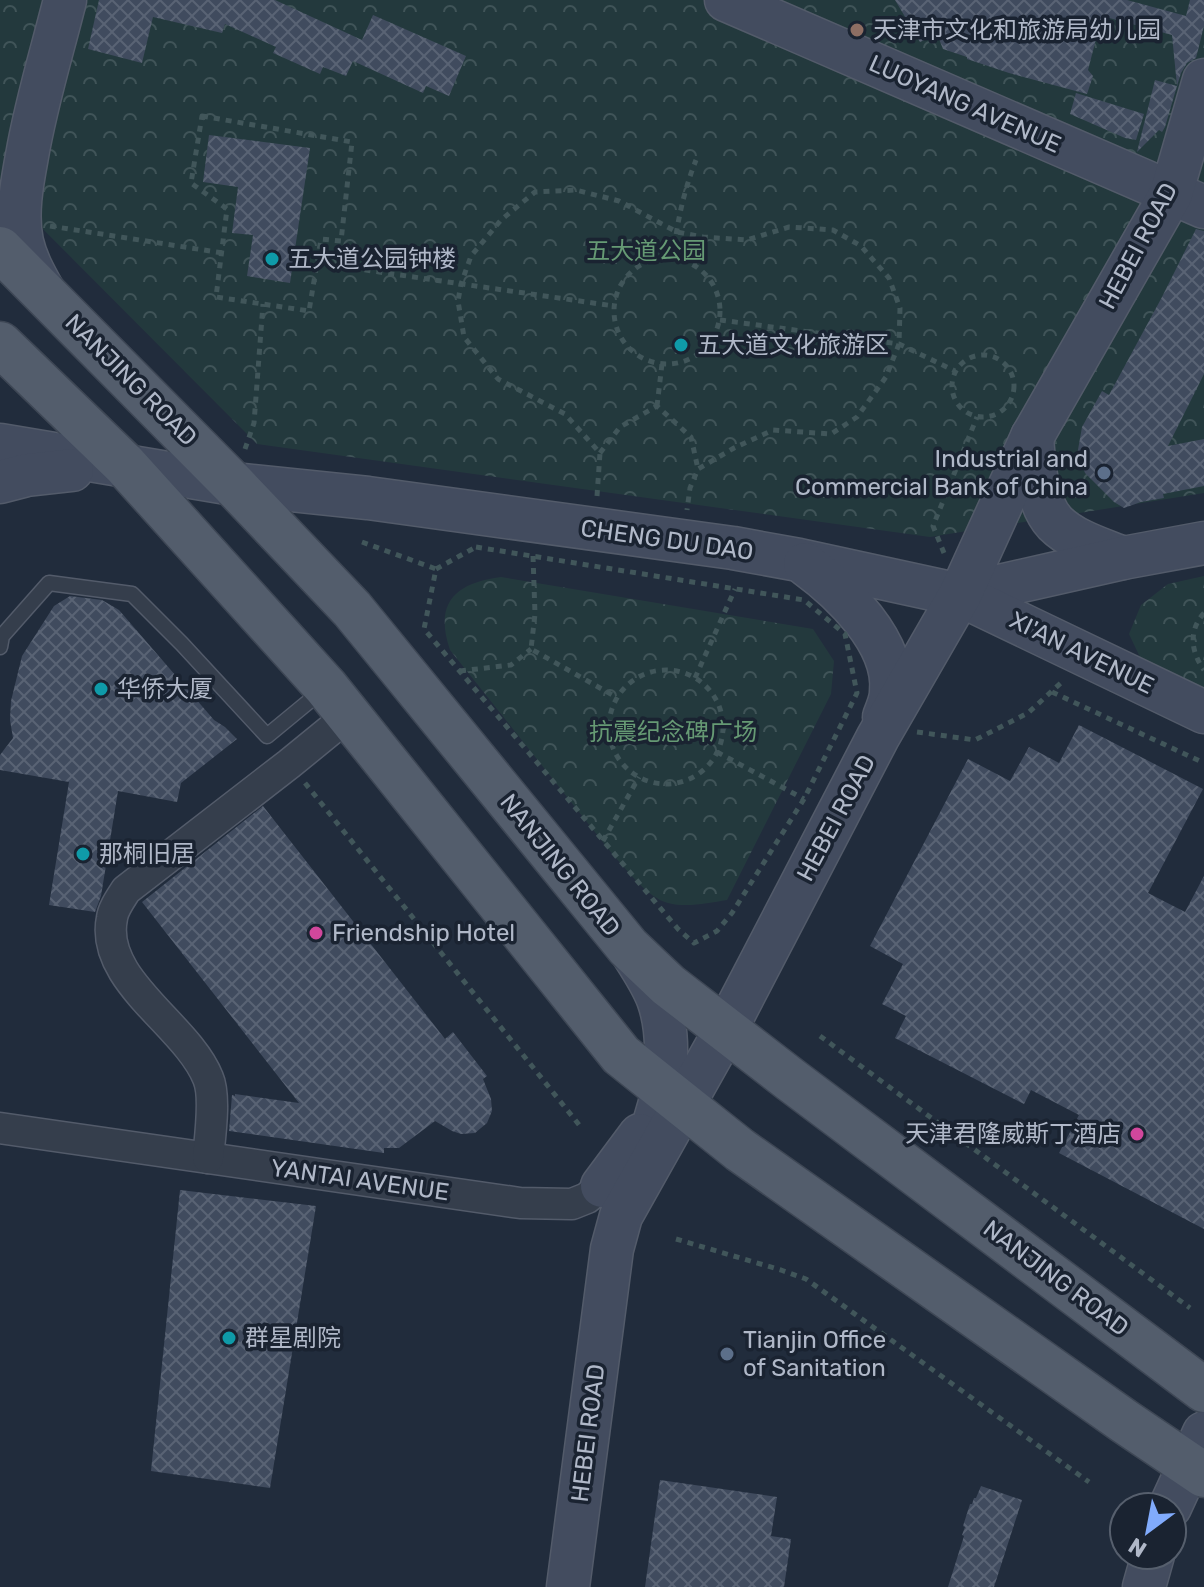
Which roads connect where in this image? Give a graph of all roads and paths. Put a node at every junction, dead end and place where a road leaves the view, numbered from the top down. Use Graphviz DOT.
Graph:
graph roads {
  1 [pos="65,0"];
  2 [pos="734,2"];
  3 [pos="1204,80"];
  4 [pos="33,120"];
  5 [pos="696,160"];
  6 [pos="0,170"];
  7 [pos="1187,200"];
  8 [pos="10,235"];
  9 [pos="223,253"];
  10 [pos="673,258"];
  11 [pos="317,263"];
  12 [pos="461,284"];
  13 [pos="263,304"];
  14 [pos="614,306"];
  15 [pos="720,320"];
  16 [pos="0,344"];
  17 [pos="899,344"];
  18 [pos="662,364"];
  19 [pos="955,371"];
  20 [pos="657,406"];
  21 [pos="977,417"];
  22 [pos="1032,437"];
  23 [pos="0,445"];
  24 [pos="600,453"];
  25 [pos="0,461"];
  26 [pos="125,465"];
  27 [pos="698,469"];
  28 [pos="0,482"];
  29 [pos="233,484"];
  30 [pos="594,529"];
  31 [pos="683,541"];
  32 [pos="362,542"];
  33 [pos="1204,543"];
  34 [pos="533,556"];
  35 [pos="1123,558"];
  36 [pos="799,560"];
  37 [pos="436,569"];
  38 [pos="735,589"];
  39 [pos="960,595"];
  40 [pos="1204,613"];
  41 [pos="0,647"];
  42 [pos="531,649"];
  43 [pos="1082,654"];
  44 [pos="1204,670"];
  45 [pos="460,671"];
  46 [pos="695,678"];
  47 [pos="1052,692"];
  48 [pos="616,697"];
  49 [pos="338,701"];
  50 [pos="1204,712"];
  51 [pos="897,734"];
  52 [pos="717,752"];
  53 [pos="1204,763"];
  54 [pos="289,764"];
  55 [pos="639,777"];
  56 [pos="804,799"];
  57 [pos="603,841"];
  58 [pos="628,947"];
  59 [pos="726,1029"];
  60 [pos="820,1036"];
  61 [pos="673,1096"];
  62 [pos="580,1126"];
  63 [pos="0,1128"];
  64 [pos="208,1158"];
  65 [pos="614,1195"];
  66 [pos="676,1239"];
  67 [pos="1190,1308"];
  68 [pos="1204,1390"];
  69 [pos="1199,1457"];
  70 [pos="1089,1482"];
  71 [pos="1179,1491"];
  72 [pos="568,1587"];
  1 -- 4 [label="street"];
  2 -- 7 [label="street, LUOYANG AVENUE"];
  3 -- 7 [label="street, HEBEI ROAD"];
  4 -- 6 [label="street"];
  4 -- 8 [label="street"];
  5 -- 10 [label="path"];
  7 -- 22 [label="street, HEBEI ROAD"];
  8 -- 9 [label="path"];
  8 -- 29 [label="main road, NANJING ROAD"];
  9 -- 11 [label="path"];
  9 -- 13 [label="path"];
  11 -- 12 [label="path"];
  11 -- 13 [label="path"];
  12 -- 14 [label="path"];
  12 -- 17 [label="path"];
  12 -- 24 [label="path"];
  13 -- 29 [label="path"];
  14 -- 15 [label="path"];
  14 -- 18 [label="path"];
  15 -- 17 [label="path"];
  15 -- 18 [label="path"];
  16 -- 26 [label="main road"];
  17 -- 19 [label="path"];
  17 -- 27 [label="path"];
  18 -- 20 [label="path"];
  19 -- 21 [label="path"];
  19 -- 21 [label="path"];
  20 -- 24 [label="path"];
  20 -- 27 [label="path"];
  21 -- 39 [label="path"];
  22 -- 35 [label="street"];
  22 -- 39 [label="street, HEBEI ROAD"];
  23 -- 26 [label="street"];
  24 -- 30 [label="path"];
  25 -- 26 [label="street"];
  26 -- 28 [label="street"];
  26 -- 29 [label="street, CHENG DU DAO"];
  26 -- 49 [label="main road"];
  27 -- 31 [label="path"];
  29 -- 30 [label="street, CHENG DU DAO"];
  29 -- 58 [label="main road, NANJING ROAD"];
  30 -- 31 [label="street, CHENG DU DAO"];
  31 -- 36 [label="street, CHENG DU DAO"];
  32 -- 37 [label="path"];
  33 -- 35 [label="street, CHENG DU DAO"];
  34 -- 37 [label="path"];
  34 -- 38 [label="path"];
  34 -- 42 [label="path"];
  35 -- 39 [label="street, CHENG DU DAO"];
  36 -- 39 [label="street, CHENG DU DAO"];
  36 -- 51 [label="street"];
  37 -- 45 [label="path"];
  38 -- 46 [label="path"];
  38 -- 56 [label="path"];
  39 -- 43 [label="street, XI'AN AVENUE"];
  39 -- 51 [label="street, HEBEI ROAD"];
  40 -- 44 [label="path"];
  41 -- 49 [label="lane"];
  42 -- 45 [label="path"];
  42 -- 48 [label="path"];
  43 -- 47 [label="path"];
  43 -- 50 [label="street, XI'AN AVENUE"];
  45 -- 57 [label="path"];
  46 -- 48 [label="path"];
  46 -- 52 [label="path"];
  47 -- 51 [label="path"];
  47 -- 53 [label="path"];
  48 -- 55 [label="path"];
  49 -- 54 [label="street"];
  49 -- 61 [label="main road"];
  51 -- 59 [label="street, HEBEI ROAD"];
  52 -- 55 [label="path"];
  52 -- 56 [label="path"];
  54 -- 62 [label="path"];
  54 -- 64 [label="street"];
  55 -- 57 [label="path"];
  56 -- 57 [label="path"];
  58 -- 59 [label="main road, NANJING ROAD"];
  58 -- 61 [label="street"];
  59 -- 61 [label="street, HEBEI ROAD"];
  59 -- 68 [label="main road, NANJING ROAD"];
  60 -- 67 [label="path"];
  61 -- 65 [label="street, HEBEI ROAD"];
  61 -- 65 [label="street"];
  61 -- 69 [label="main road"];
  63 -- 64 [label="street, YANTAI AVENUE"];
  64 -- 65 [label="street, YANTAI AVENUE"];
  65 -- 72 [label="street, HEBEI ROAD"];
  66 -- 70 [label="path"];
  69 -- 71 [label="street"];
}
